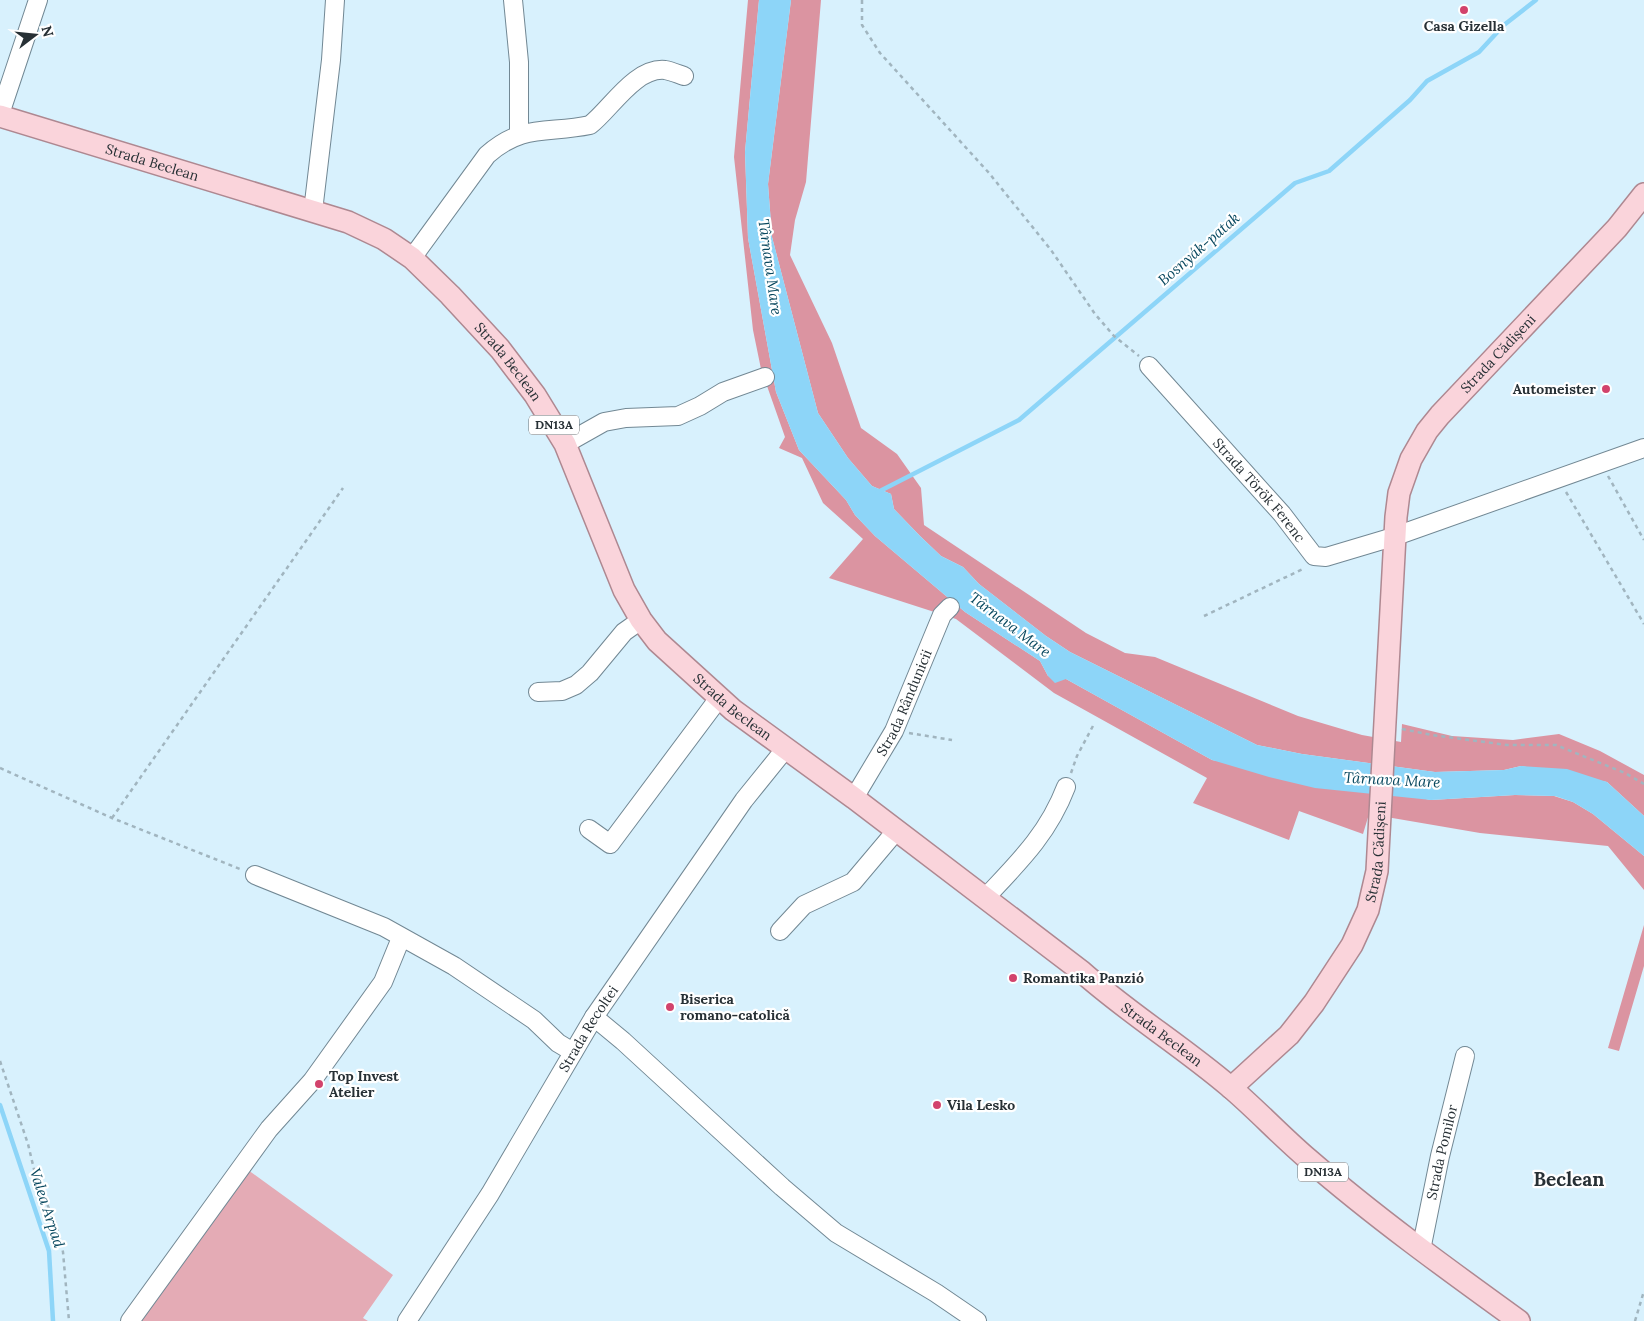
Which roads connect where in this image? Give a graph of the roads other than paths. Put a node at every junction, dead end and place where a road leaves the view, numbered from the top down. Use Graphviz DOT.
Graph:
graph roads {
  1 [pos="38,0"];
  2 [pos="336,0"];
  3 [pos="513,0"];
  4 [pos="684,76"];
  5 [pos="0,115"];
  6 [pos="519,133"];
  7 [pos="1642,200"];
  8 [pos="313,211"];
  9 [pos="412,258"];
  10 [pos="1149,366"];
  11 [pos="765,377"];
  12 [pos="565,444"];
  13 [pos="1644,448"];
  14 [pos="1393,537"];
  15 [pos="950,607"];
  16 [pos="641,620"];
  17 [pos="538,692"];
  18 [pos="719,698"];
  19 [pos="786,748"];
  20 [pos="1066,787"];
  21 [pos="854,798"];
  22 [pos="589,828"];
  23 [pos="896,831"];
  24 [pos="255,875"];
  25 [pos="985,898"];
  26 [pos="780,931"];
  27 [pos="401,938"];
  28 [pos="594,1017"];
  29 [pos="573,1052"];
  30 [pos="1465,1056"];
  31 [pos="1231,1088"];
  32 [pos="1421,1250"];
  33 [pos="974,1320"];
  34 [pos="130,1321"];
  35 [pos="407,1321"];
  36 [pos="1518,1321"];
  1 -- 5 [label="street"];
  2 -- 8 [label="street"];
  3 -- 6 [label="street"];
  4 -- 6 [label="street"];
  5 -- 8 [label="main road, Strada Beclean / DN13A"];
  6 -- 9 [label="street"];
  7 -- 14 [label="main road, Strada Cădișeni"];
  8 -- 9 [label="main road, Strada Beclean / DN13A"];
  9 -- 12 [label="main road, Strada Beclean / DN13A"];
  10 -- 14 [label="street, Strada Török Ferenc"];
  11 -- 12 [label="street"];
  12 -- 16 [label="main road, Strada Beclean / DN13A"];
  13 -- 14 [label="street"];
  14 -- 31 [label="main road, Strada Cădișeni"];
  15 -- 21 [label="street, Strada Rândunicii"];
  16 -- 17 [label="street"];
  16 -- 18 [label="main road, Strada Beclean / DN13A"];
  18 -- 19 [label="main road, Strada Beclean / DN13A"];
  18 -- 22 [label="street"];
  19 -- 21 [label="main road, Strada Beclean / DN13A"];
  19 -- 28 [label="street, Strada Recoltei"];
  20 -- 25 [label="street"];
  21 -- 23 [label="main road, Strada Beclean / DN13A"];
  23 -- 25 [label="main road, Strada Beclean / DN13A"];
  23 -- 26 [label="street"];
  24 -- 27 [label="street"];
  25 -- 31 [label="main road, Strada Beclean / DN13A"];
  27 -- 29 [label="street"];
  27 -- 34 [label="street"];
  28 -- 29 [label="street, Strada Recoltei"];
  28 -- 33 [label="street"];
  29 -- 35 [label="street, Strada Recoltei"];
  30 -- 32 [label="street, Strada Pomilor"];
  31 -- 32 [label="main road, Strada Beclean / DN13A"];
  32 -- 36 [label="main road, Strada Beclean / DN13A"];
}
